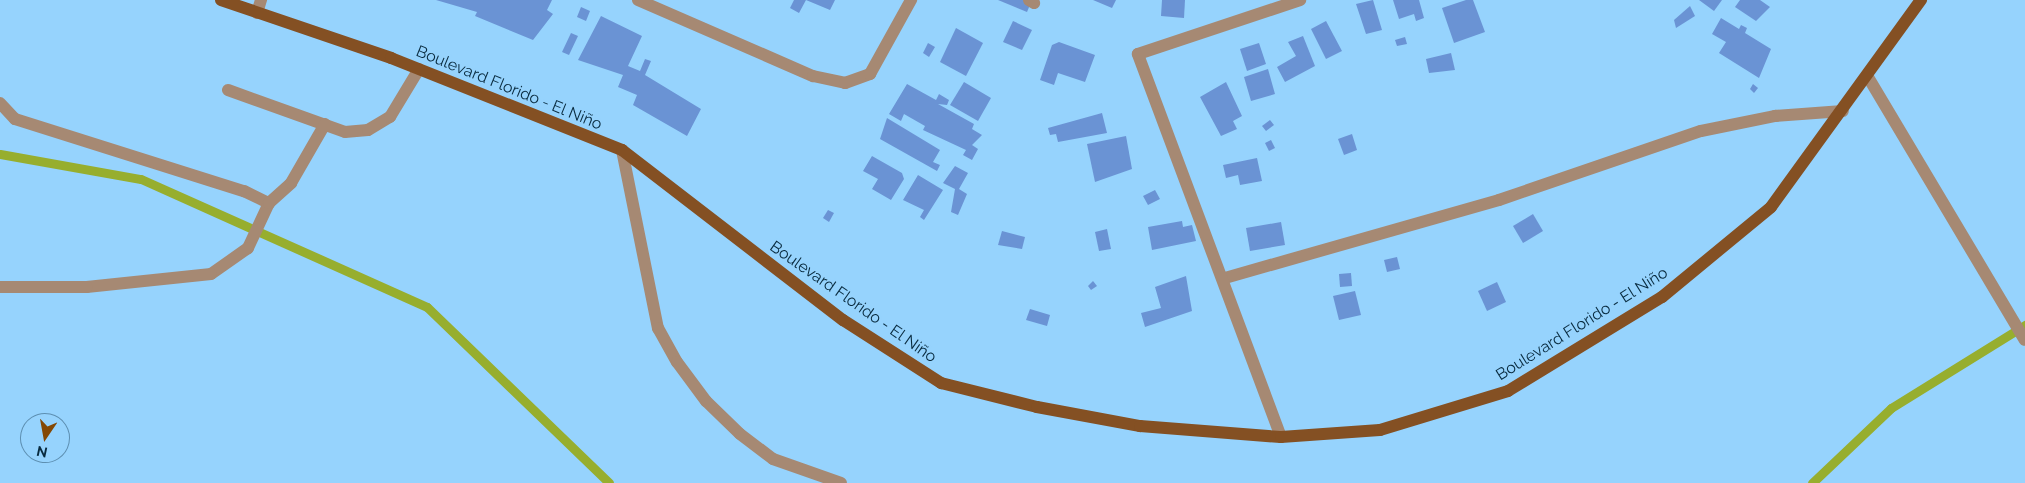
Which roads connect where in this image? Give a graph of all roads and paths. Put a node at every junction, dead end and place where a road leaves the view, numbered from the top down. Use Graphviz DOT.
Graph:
graph roads {
  1 [pos="221,0"];
  2 [pos="638,0"];
  3 [pos="911,0"];
  4 [pos="1300,0"];
  5 [pos="1921,0"];
  6 [pos="259,6"];
  7 [pos="419,69"];
  8 [pos="1868,77"];
  9 [pos="228,90"];
  10 [pos="0,103"];
  11 [pos="1843,111"];
  12 [pos="325,124"];
  13 [pos="622,150"];
  14 [pos="269,203"];
  15 [pos="1225,278"];
  16 [pos="0,287"];
  17 [pos="2025,340"];
  18 [pos="1281,437"];
  19 [pos="841,483"];
  1 -- 6 [label="main road, Boulevard Florido - El Niño"];
  2 -- 3 [label="street"];
  4 -- 15 [label="street"];
  5 -- 8 [label="main road, Boulevard Florido - El Niño"];
  6 -- 7 [label="main road, Boulevard Florido - El Niño"];
  7 -- 12 [label="street"];
  7 -- 13 [label="main road, Boulevard Florido - El Niño"];
  8 -- 11 [label="main road, Boulevard Florido - El Niño"];
  8 -- 17 [label="street"];
  9 -- 12 [label="street"];
  10 -- 14 [label="street"];
  11 -- 15 [label="street"];
  11 -- 18 [label="main road, Boulevard Florido - El Niño"];
  12 -- 14 [label="street"];
  13 -- 18 [label="main road, Boulevard Florido - El Niño"];
  13 -- 19 [label="street"];
  14 -- 16 [label="street"];
  15 -- 18 [label="street"];
}
